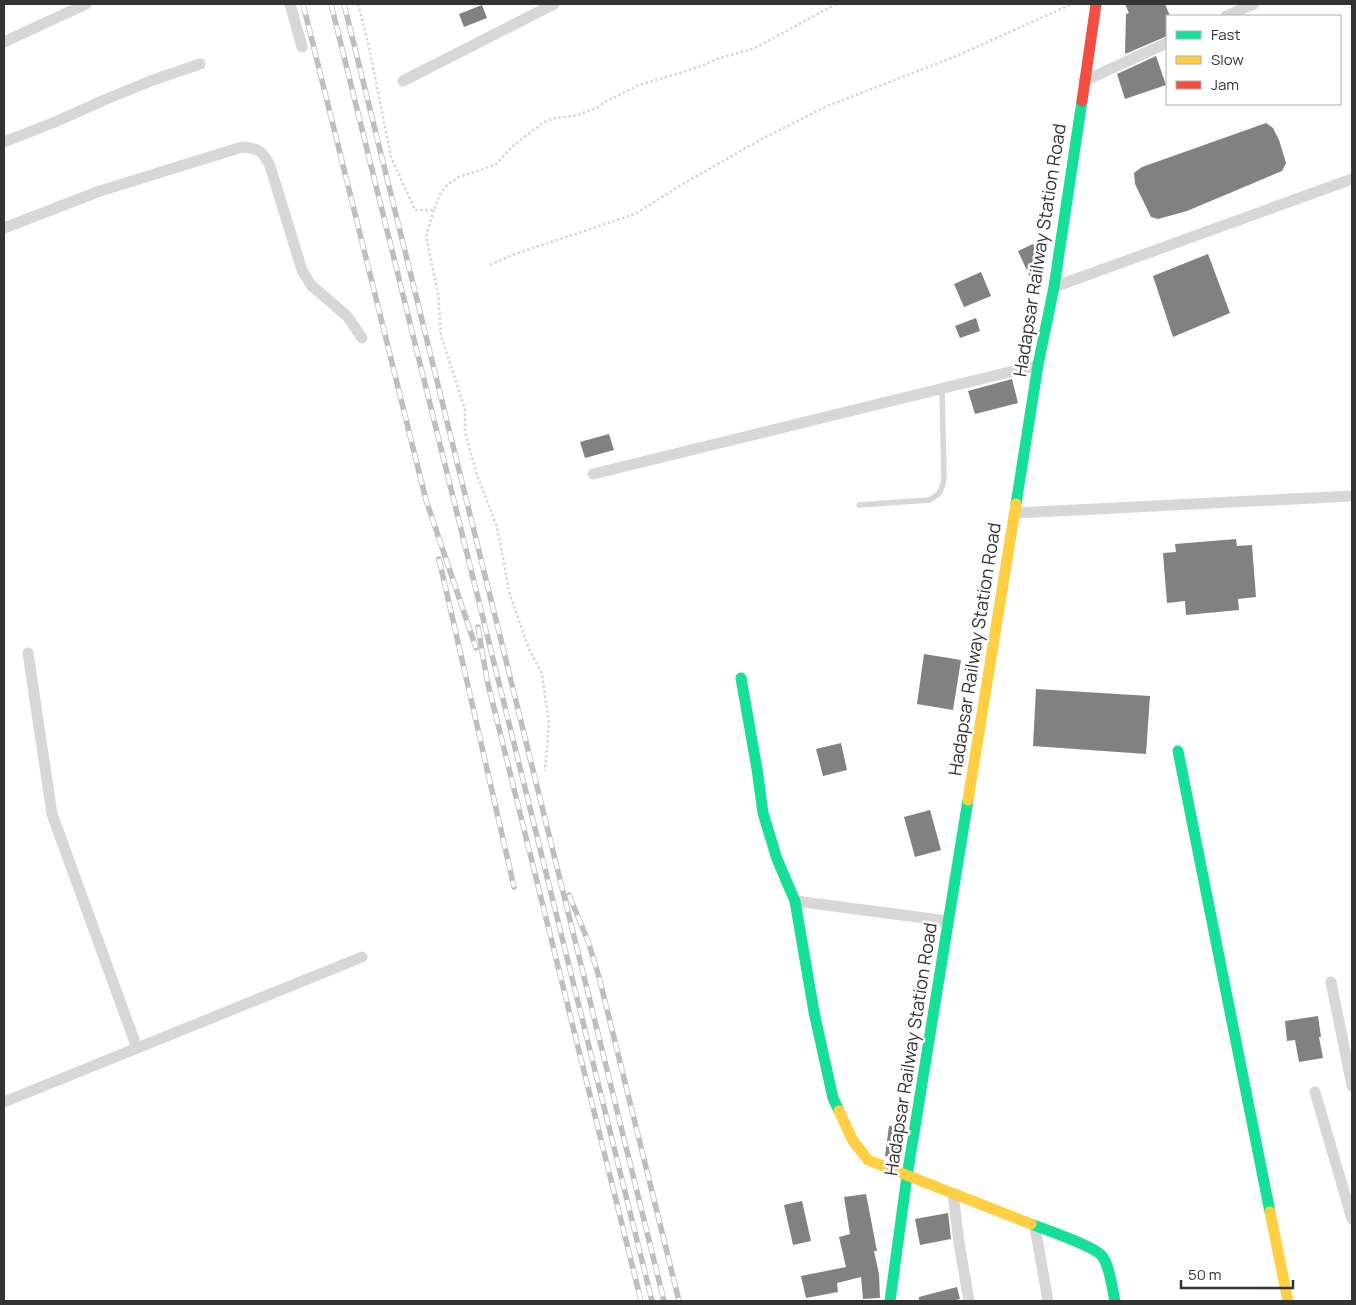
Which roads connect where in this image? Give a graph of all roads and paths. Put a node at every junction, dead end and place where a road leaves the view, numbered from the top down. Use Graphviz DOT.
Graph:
graph roads {
  1 [pos="86,4"];
  2 [pos="290,4"];
  3 [pos="358,4"];
  4 [pos="554,4"];
  5 [pos="836,4"];
  6 [pos="1072,4"];
  7 [pos="1096,4"];
  8 [pos="1254,4"];
  9 [pos="1228,15"];
  10 [pos="4,42"];
  11 [pos="1166,43"];
  12 [pos="302,46"];
  13 [pos="200,64"];
  14 [pos="403,81"];
  15 [pos="1084,81"];
  16 [pos="4,142"];
  17 [pos="1352,179"];
  18 [pos="434,210"];
  19 [pos="4,228"];
  20 [pos="490,265"];
  21 [pos="1054,287"];
  22 [pos="362,338"];
  23 [pos="1038,366"];
  24 [pos="942,389"];
  25 [pos="593,474"];
  26 [pos="1352,496"];
  27 [pos="858,505"];
  28 [pos="1014,513"];
  29 [pos="28,653"];
  30 [pos="741,678"];
  31 [pos="1178,751"];
  32 [pos="545,771"];
  33 [pos="795,901"];
  34 [pos="948,921"];
  35 [pos="362,957"];
  36 [pos="1331,982"];
  37 [pos="137,1048"];
  38 [pos="1352,1086"];
  39 [pos="1315,1092"];
  40 [pos="4,1102"];
  41 [pos="907,1176"];
  42 [pos="953,1194"];
  43 [pos="1352,1219"];
  44 [pos="1035,1227"];
  45 [pos="890,1301"];
  46 [pos="969,1301"];
  47 [pos="1048,1301"];
  48 [pos="1115,1301"];
  49 [pos="1288,1301"];
  1 -- 10 [label="street"];
  2 -- 12 [label="street"];
  3 -- 18 [label="path"];
  4 -- 14 [label="street"];
  5 -- 18 [label="path"];
  6 -- 20 [label="path"];
  7 -- 15 [label="street, Hadapsar Railway Station Road"];
  8 -- 9 [label="street"];
  11 -- 15 [label="street"];
  13 -- 16 [label="street"];
  15 -- 21 [label="street, Hadapsar Railway Station Road"];
  17 -- 21 [label="street"];
  18 -- 32 [label="path"];
  19 -- 22 [label="street"];
  21 -- 23 [label="street, Hadapsar Railway Station Road"];
  23 -- 24 [label="street"];
  23 -- 28 [label="street, Hadapsar Railway Station Road"];
  24 -- 25 [label="street"];
  24 -- 27 [label="lane"];
  26 -- 28 [label="street"];
  28 -- 34 [label="street, Hadapsar Railway Station Road"];
  29 -- 37 [label="street"];
  30 -- 33 [label="street"];
  31 -- 49 [label="street"];
  33 -- 34 [label="street"];
  33 -- 41 [label="street"];
  34 -- 41 [label="street, Hadapsar Railway Station Road"];
  35 -- 37 [label="street"];
  36 -- 38 [label="street"];
  37 -- 40 [label="street"];
  39 -- 43 [label="street"];
  41 -- 42 [label="street"];
  41 -- 45 [label="street, Hadapsar Railway Station Road"];
  42 -- 44 [label="street"];
  42 -- 46 [label="street"];
  44 -- 47 [label="street"];
  44 -- 48 [label="street"];
}
